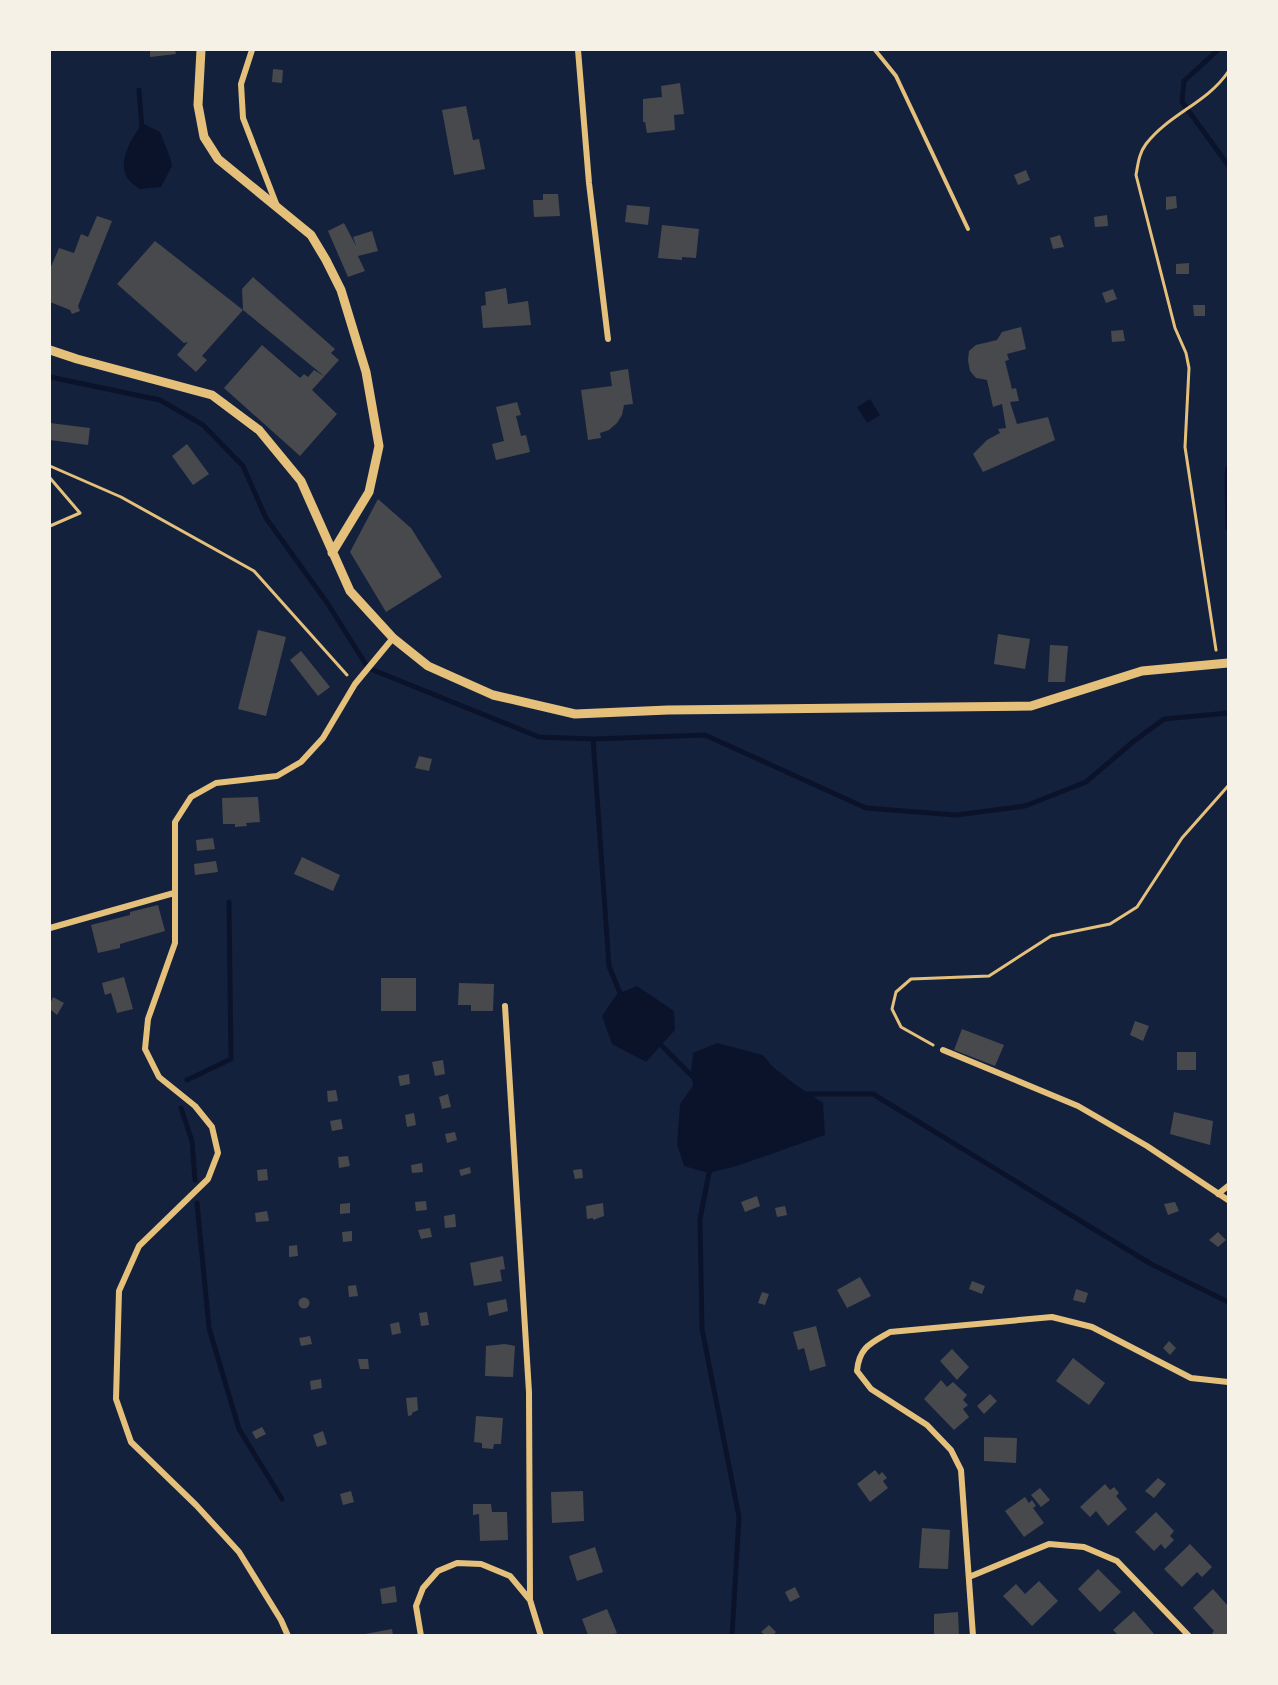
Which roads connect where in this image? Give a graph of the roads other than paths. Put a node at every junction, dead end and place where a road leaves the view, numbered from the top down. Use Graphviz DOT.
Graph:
graph roads {
  1 [pos="201,50"];
  2 [pos="252,50"];
  3 [pos="578,50"];
  4 [pos="875,50"];
  5 [pos="277,207"];
  6 [pos="968,229"];
  7 [pos="608,339"];
  8 [pos="50,350"];
  9 [pos="333,553"];
  10 [pos="393,638"];
  11 [pos="1223,663"];
  12 [pos="174,893"];
  13 [pos="50,928"];
  14 [pos="505,1006"];
  15 [pos="943,1050"];
  16 [pos="1228,1186"];
  17 [pos="1218,1194"];
  18 [pos="1228,1200"];
  19 [pos="1228,1382"];
  20 [pos="969,1577"];
  21 [pos="530,1600"];
  22 [pos="288,1635"];
  23 [pos="421,1635"];
  24 [pos="541,1635"];
  25 [pos="973,1635"];
  26 [pos="1189,1635"];
  1 -- 5 [label="street"];
  2 -- 5 [label="street"];
  3 -- 7 [label="street"];
  4 -- 6 [label="lane"];
  5 -- 9 [label="street"];
  8 -- 9 [label="street"];
  9 -- 10 [label="street"];
  10 -- 11 [label="street"];
  10 -- 12 [label="street"];
  12 -- 13 [label="street"];
  12 -- 22 [label="street"];
  14 -- 21 [label="street"];
  15 -- 17 [label="street"];
  16 -- 17 [label="street"];
  17 -- 18 [label="street"];
  19 -- 20 [label="street"];
  20 -- 25 [label="street"];
  20 -- 26 [label="street"];
  21 -- 23 [label="street"];
  21 -- 24 [label="street"];
}
